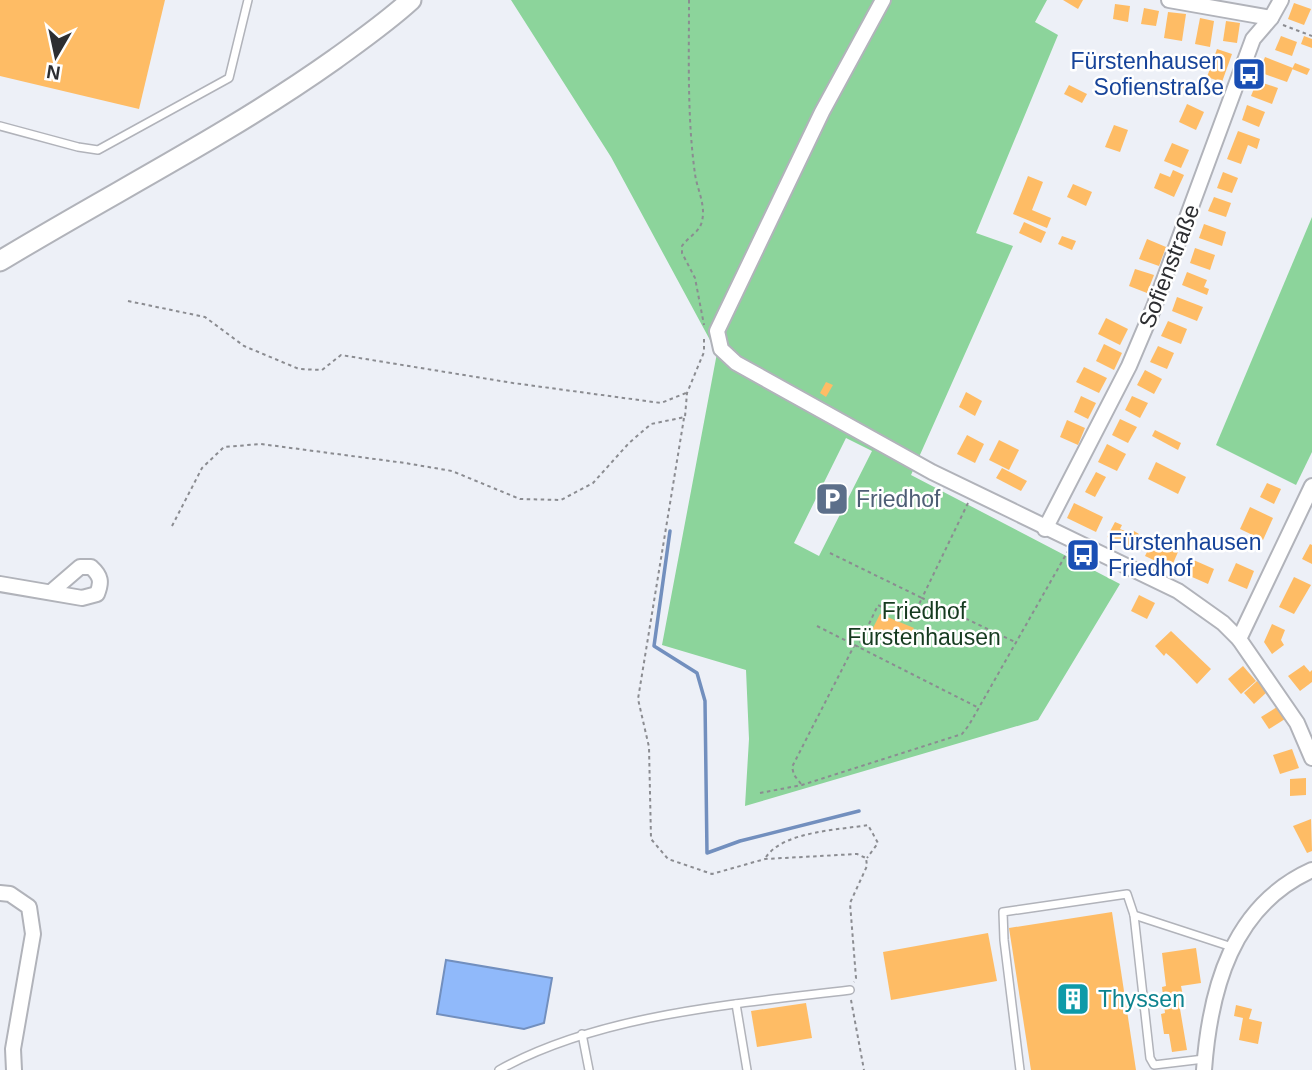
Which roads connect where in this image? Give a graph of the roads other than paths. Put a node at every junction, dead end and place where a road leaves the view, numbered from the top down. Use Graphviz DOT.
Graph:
graph roads {
  1 [pos="248,0"];
  2 [pos="411,0"];
  3 [pos="883,0"];
  4 [pos="1169,0"];
  5 [pos="1281,0"];
  6 [pos="1275,21"];
  7 [pos="0,126"];
  8 [pos="0,261"];
  9 [pos="1312,486"];
  10 [pos="1045,529"];
  11 [pos="0,584"];
  12 [pos="51,592"];
  13 [pos="1239,639"];
  14 [pos="1312,758"];
  15 [pos="1312,870"];
  16 [pos="0,893"];
  17 [pos="1134,915"];
  18 [pos="1232,947"];
  19 [pos="850,990"];
  20 [pos="736,1004"];
  21 [pos="582,1034"];
  22 [pos="1205,1065"];
  23 [pos="14,1070"];
  24 [pos="499,1070"];
  25 [pos="589,1070"];
  26 [pos="744,1070"];
  27 [pos="1020,1070"];
  1 -- 7 [label="lane"];
  2 -- 8 [label="main road"];
  3 -- 10 [label="street"];
  4 -- 6 [label="street"];
  5 -- 6 [label="street, Sofienstraße"];
  6 -- 10 [label="street, Sofienstraße"];
  9 -- 13 [label="street"];
  10 -- 13 [label="street"];
  11 -- 12 [label="street"];
  12 -- 12 [label="street"];
  13 -- 14 [label="street"];
  15 -- 18 [label="street"];
  16 -- 23 [label="street"];
  17 -- 18 [label="lane"];
  17 -- 22 [label="lane"];
  17 -- 27 [label="lane"];
  18 -- 22 [label="street"];
  19 -- 20 [label="lane"];
  20 -- 21 [label="lane"];
  20 -- 26 [label="lane"];
  21 -- 24 [label="lane"];
  21 -- 25 [label="lane"];
}
